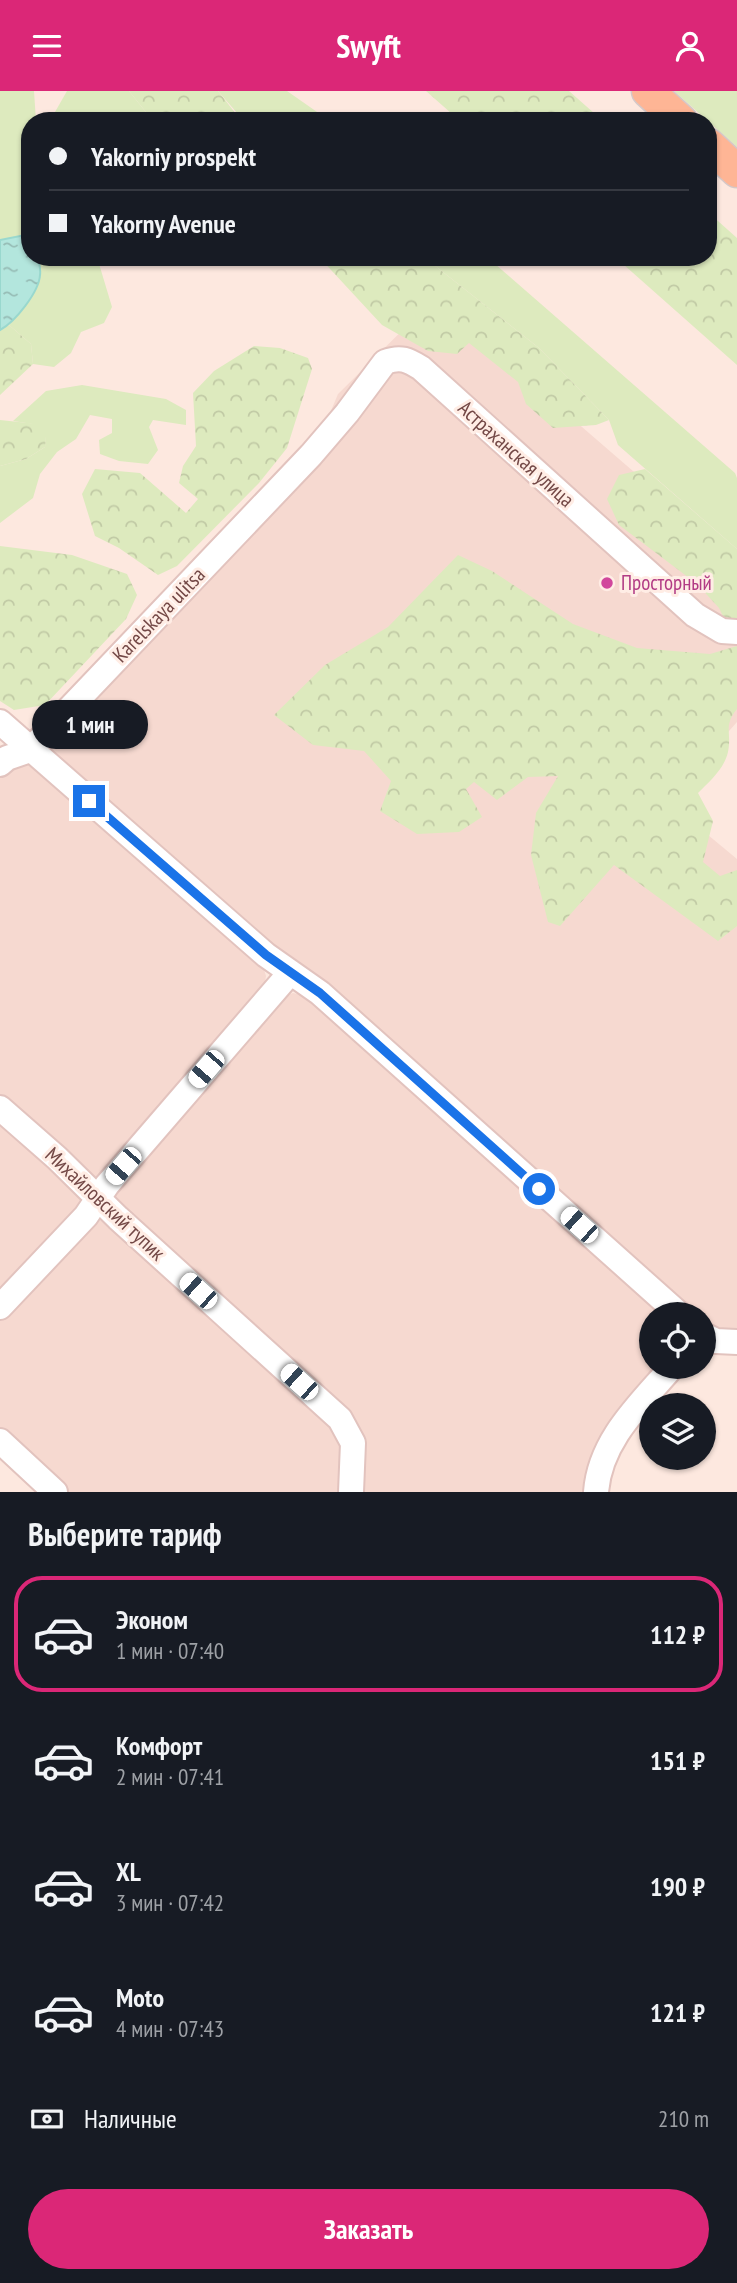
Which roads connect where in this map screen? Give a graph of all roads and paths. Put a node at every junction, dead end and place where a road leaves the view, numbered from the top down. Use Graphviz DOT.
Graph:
graph roads {
  1 [pos="648,91"];
  2 [pos="671,112"];
  3 [pos="717,152"];
  4 [pos="737,170"];
  5 [pos="311,456"];
  6 [pos="737,632"];
  7 [pos="0,722"];
  8 [pos="30,750"];
  9 [pos="0,764"];
  10 [pos="290,973"];
  11 [pos="0,1108"];
  12 [pos="97,1199"];
  13 [pos="666,1302"];
  14 [pos="0,1307"];
  15 [pos="716,1341"];
  16 [pos="737,1342"];
  17 [pos="662,1379"];
  18 [pos="0,1441"];
  19 [pos="55,1492"];
  20 [pos="351,1492"];
  21 [pos="596,1492"];
  1 -- 2 [label="main road"];
  3 -- 4 [label="main road"];
  5 -- 6 [label="street, Астраханская улица"];
  5 -- 8 [label="street, Karelskaya ulitsa"];
  7 -- 8 [label="street"];
  8 -- 9 [label="street, Karelskaya ulitsa"];
  8 -- 10 [label="street"];
  10 -- 12 [label="street"];
  10 -- 13 [label="street"];
  11 -- 12 [label="street, Михайловский тупик"];
  12 -- 14 [label="street"];
  12 -- 20 [label="street, Михайловский тупик"];
  15 -- 16 [label="street"];
  17 -- 21 [label="street"];
  18 -- 19 [label="street"];
}
